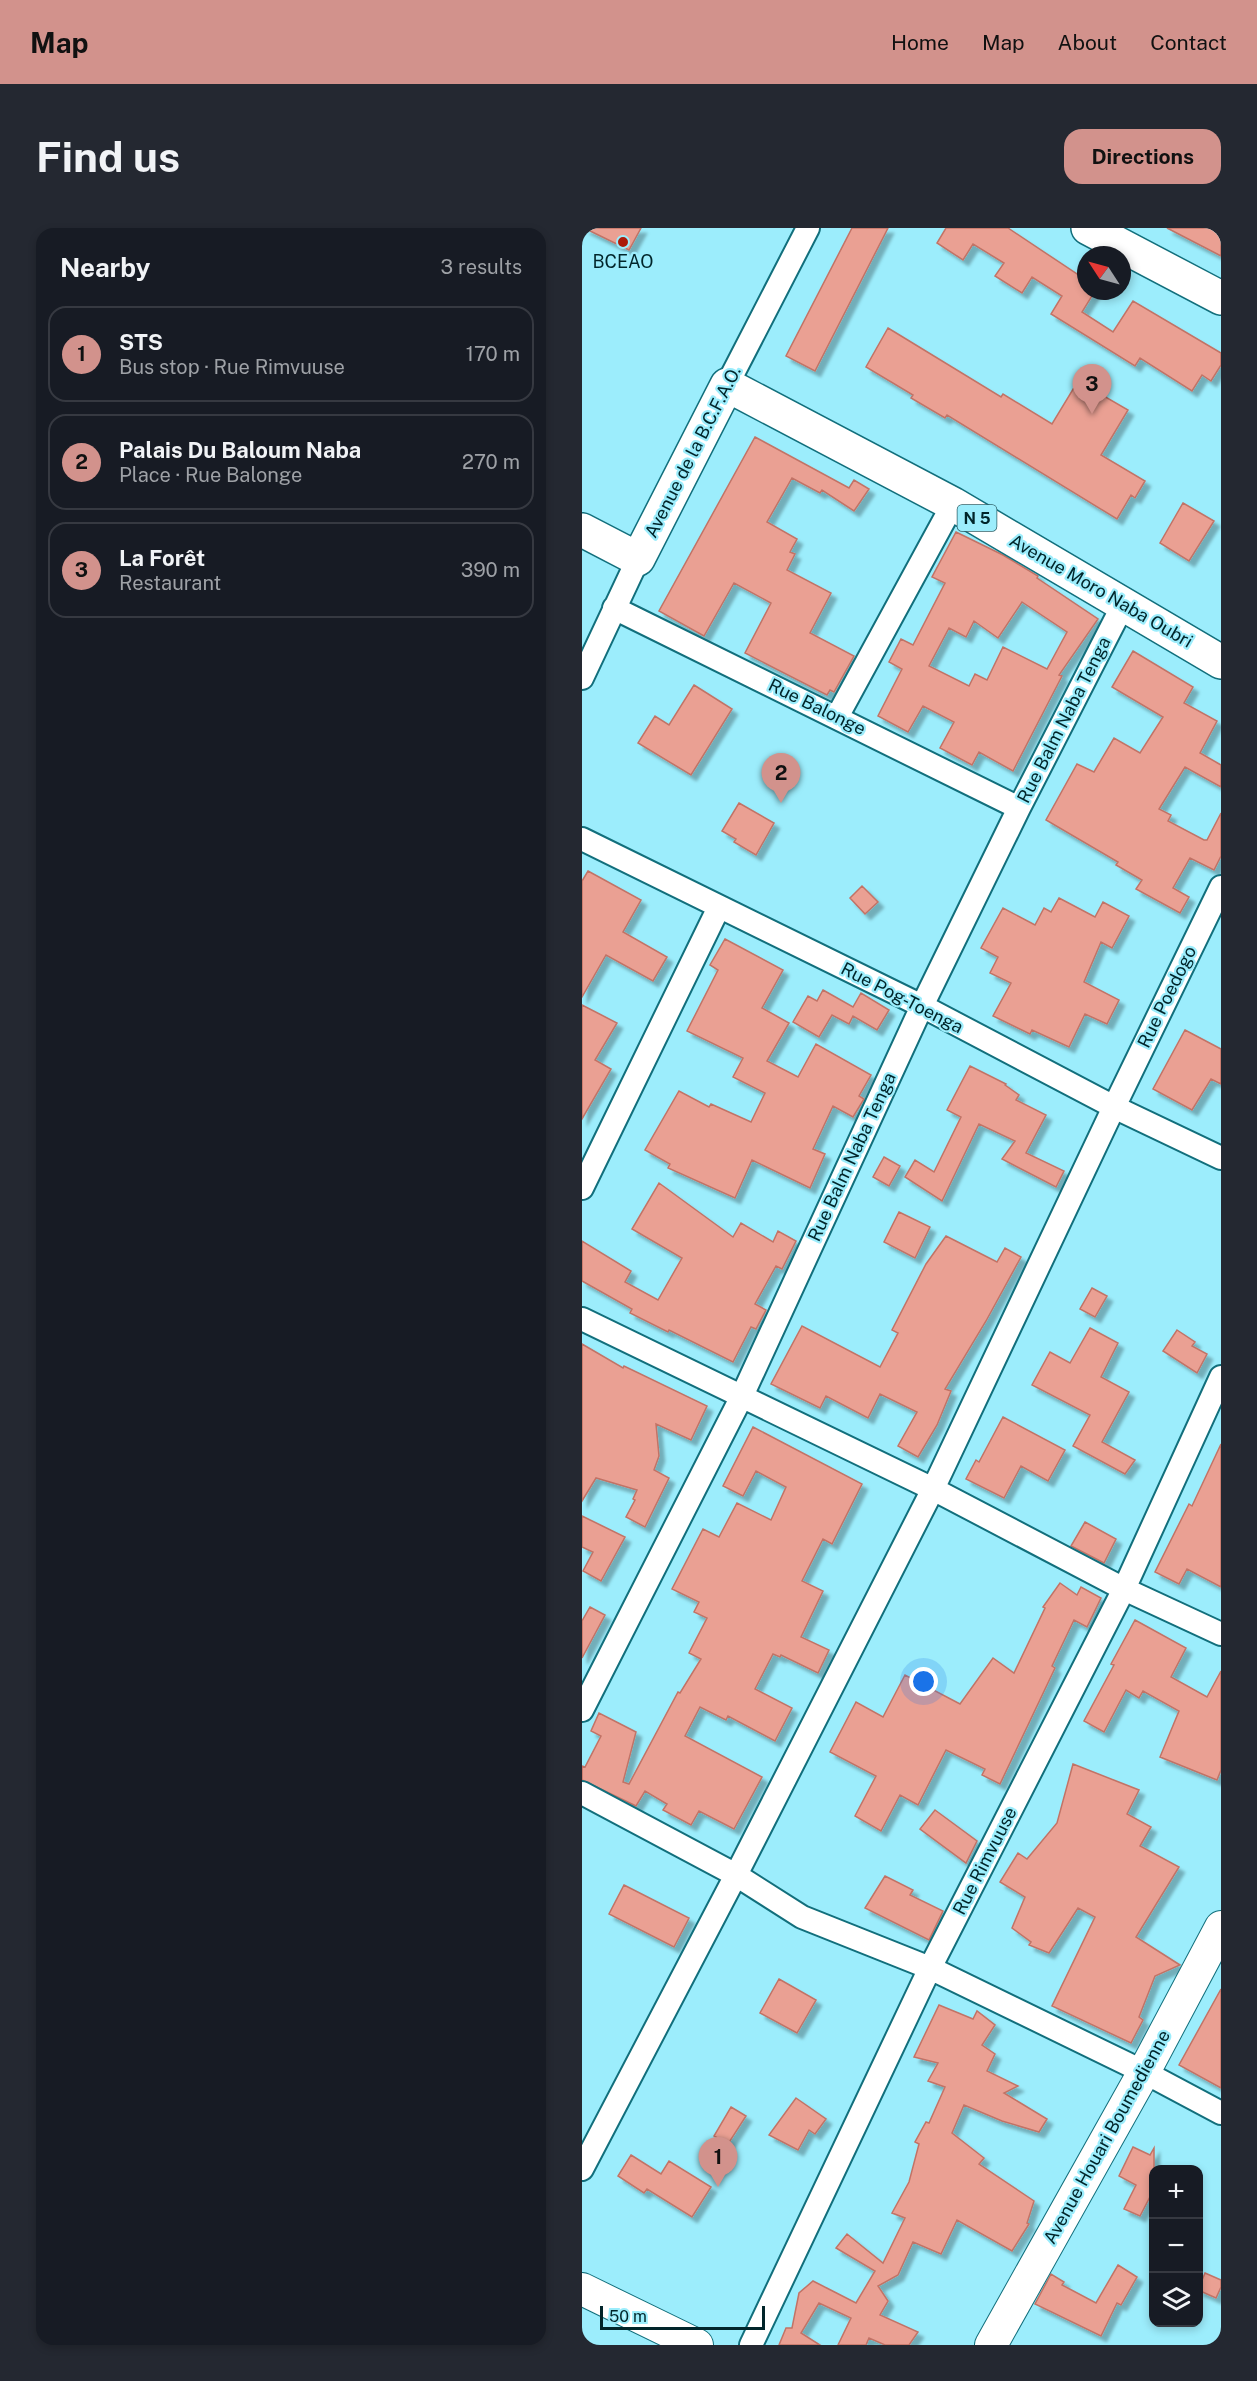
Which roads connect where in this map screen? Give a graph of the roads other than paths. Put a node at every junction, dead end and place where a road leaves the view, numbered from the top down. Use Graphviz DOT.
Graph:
graph roads {
  1 [pos="808,228"];
  2 [pos="1088,228"];
  3 [pos="1221,298"];
  4 [pos="727,384"];
  5 [pos="952,504"];
  6 [pos="582,530"];
  7 [pos="638,559"];
  8 [pos="1123,605"];
  9 [pos="614,608"];
  10 [pos="1221,662"];
  11 [pos="582,678"];
  12 [pos="837,717"];
  13 [pos="1019,808"];
  14 [pos="582,839"];
  15 [pos="1221,887"];
  16 [pos="719,907"];
  17 [pos="922,1006"];
  18 [pos="1114,1107"];
  19 [pos="1221,1158"];
  20 [pos="582,1188"];
  21 [pos="582,1319"];
  22 [pos="1221,1377"];
  23 [pos="742,1396"];
  24 [pos="933,1489"];
  25 [pos="1124,1589"];
  26 [pos="1221,1634"];
  27 [pos="582,1710"];
  28 [pos="582,1793"];
  29 [pos="736,1875"];
  30 [pos="1221,1927"];
  31 [pos="930,1968"];
  32 [pos="1144,2072"];
  33 [pos="1221,2113"];
  34 [pos="582,2169"];
  35 [pos="582,2289"];
  36 [pos="697,2345"];
  37 [pos="751,2345"];
  38 [pos="991,2345"];
  1 -- 4 [label="street, Avenue de la B.C.F.A.O."];
  2 -- 3 [label="highway"];
  4 -- 5 [label="highway, Avenue Moro Naba Oubri / N 5"];
  4 -- 7 [label="highway, Avenue de la B.C.F.A.O."];
  5 -- 8 [label="highway, Avenue Moro Naba Oubri / N 5"];
  5 -- 12 [label="street"];
  6 -- 7 [label="highway"];
  7 -- 9 [label="street, Avenue de la B.C.F.A.O."];
  8 -- 10 [label="highway, Avenue Moro Naba Oubri / N 5"];
  8 -- 13 [label="street, Rue Balm Naba Tenga"];
  9 -- 11 [label="street, Avenue de la B.C.F.A.O."];
  9 -- 12 [label="street, Rue Balonge"];
  12 -- 13 [label="street, Rue Balonge"];
  13 -- 17 [label="street, Rue Balm Naba Tenga"];
  14 -- 16 [label="street, Rue Pog-Toenga"];
  15 -- 18 [label="street, Rue Poedogo"];
  16 -- 17 [label="street, Rue Pog-Toenga"];
  16 -- 20 [label="street"];
  17 -- 18 [label="street, Rue Pog-Toenga"];
  17 -- 23 [label="street, Rue Balm Naba Tenga"];
  18 -- 19 [label="street, Rue Pog-Toenga"];
  18 -- 24 [label="street, Rue Poedogo"];
  21 -- 23 [label="street"];
  22 -- 25 [label="street, Rue Rimvuuse"];
  23 -- 24 [label="street"];
  23 -- 27 [label="street, Rue Balm Naba Tenga"];
  24 -- 25 [label="street"];
  24 -- 29 [label="street, Rue Poedogo"];
  25 -- 26 [label="street"];
  25 -- 31 [label="street, Rue Rimvuuse"];
  28 -- 29 [label="street"];
  29 -- 31 [label="street"];
  29 -- 34 [label="street, Rue Poedogo"];
  30 -- 32 [label="street, Avenue Houari Boumedienne"];
  31 -- 32 [label="street"];
  31 -- 37 [label="street, Rue Rimvuuse"];
  32 -- 33 [label="street"];
  32 -- 38 [label="street, Avenue Houari Boumedienne"];
  35 -- 36 [label="street"];
}
